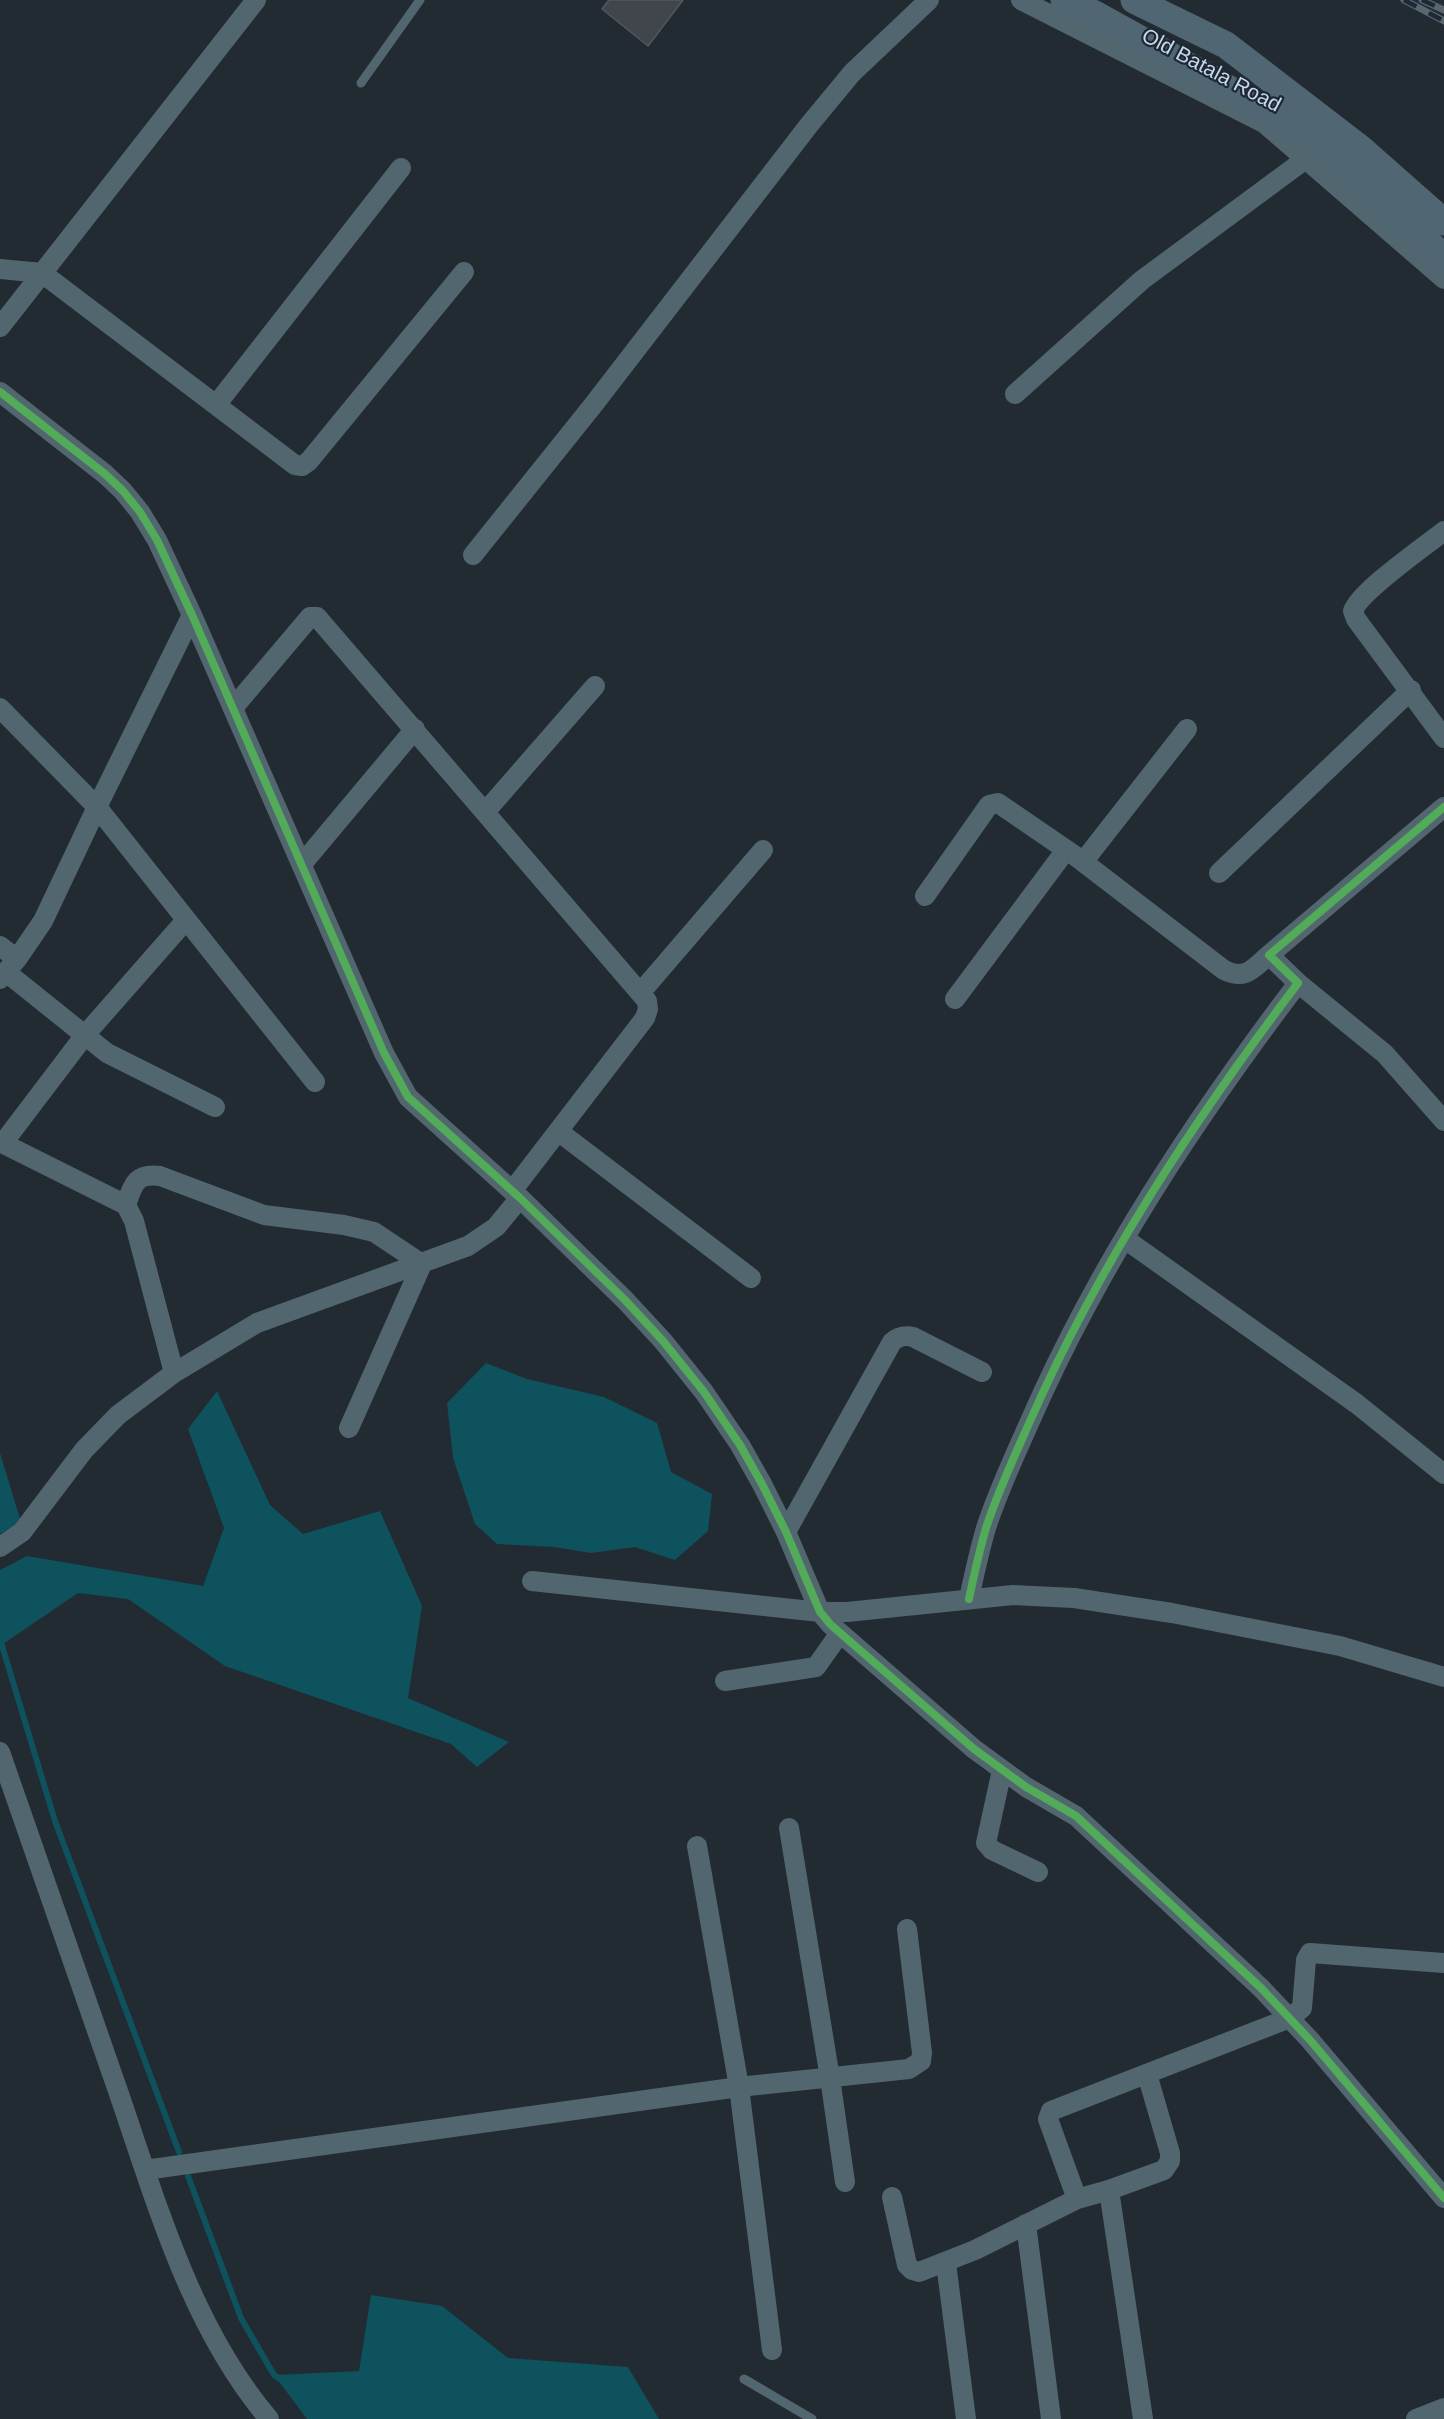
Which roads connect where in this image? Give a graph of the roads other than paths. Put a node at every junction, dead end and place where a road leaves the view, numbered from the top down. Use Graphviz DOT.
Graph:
graph roads {
  1 [pos="256,0"];
  2 [pos="420,0"];
  3 [pos="929,0"];
  4 [pos="1022,0"];
  5 [pos="1064,0"];
  6 [pos="1134,0"];
  7 [pos="361,83"];
  8 [pos="1307,158"];
  9 [pos="400,168"];
  10 [pos="1444,222"];
  11 [pos="1444,257"];
  12 [pos="0,269"];
  13 [pos="464,272"];
  14 [pos="42,273"];
  15 [pos="1444,279"];
  16 [pos="0,327"];
  17 [pos="0,392"];
  18 [pos="1015,394"];
  19 [pos="216,405"];
  20 [pos="1444,531"];
  21 [pos="473,555"];
  22 [pos="192,615"];
  23 [pos="595,686"];
  24 [pos="1411,690"];
  25 [pos="0,708"];
  26 [pos="233,708"];
  27 [pos="415,729"];
  28 [pos="1187,729"];
  29 [pos="1444,738"];
  30 [pos="97,807"];
  31 [pos="1444,807"];
  32 [pos="486,811"];
  33 [pos="763,850"];
  34 [pos="1066,850"];
  35 [pos="1083,862"];
  36 [pos="302,864"];
  37 [pos="1219,873"];
  38 [pos="925,896"];
  39 [pos="186,920"];
  40 [pos="0,946"];
  41 [pos="1269,955"];
  42 [pos="8,970"];
  43 [pos="1298,983"];
  44 [pos="641,992"];
  45 [pos="955,999"];
  46 [pos="86,1035"];
  47 [pos="315,1082"];
  48 [pos="215,1107"];
  49 [pos="1444,1121"];
  50 [pos="558,1131"];
  51 [pos="2,1143"];
  52 [pos="516,1195"];
  53 [pos="126,1205"];
  54 [pos="1125,1239"];
  55 [pos="422,1264"];
  56 [pos="751,1278"];
  57 [pos="174,1372"];
  58 [pos="982,1372"];
  59 [pos="349,1428"];
  60 [pos="1444,1474"];
  61 [pos="786,1532"];
  62 [pos="0,1547"];
  63 [pos="532,1581"];
  64 [pos="969,1599"];
  65 [pos="820,1612"];
  66 [pos="840,1634"];
  67 [pos="1444,1677"];
  68 [pos="725,1681"];
  69 [pos="0,1752"];
  70 [pos="1002,1770"];
  71 [pos="789,1827"];
  72 [pos="697,1845"];
  73 [pos="1038,1872"];
  74 [pos="906,1929"];
  75 [pos="1444,1963"];
  76 [pos="1290,2018"];
  77 [pos="1147,2074"];
  78 [pos="830,2078"];
  79 [pos="739,2087"];
  80 [pos="145,2170"];
  81 [pos="845,2182"];
  82 [pos="1109,2190"];
  83 [pos="892,2197"];
  84 [pos="1444,2198"];
  85 [pos="1077,2199"];
  86 [pos="1026,2224"];
  87 [pos="946,2263"];
  88 [pos="772,2350"];
  89 [pos="744,2379"];
  90 [pos="1443,2410"];
  91 [pos="269,2419"];
  92 [pos="812,2419"];
  93 [pos="966,2419"];
  94 [pos="1051,2419"];
  95 [pos="1143,2419"];
  96 [pos="1416,2419"];
  1 -- 14 [label="street"];
  2 -- 7 [label="lane"];
  3 -- 21 [label="street"];
  4 -- 8 [label="street, Old Batala Road"];
  5 -- 11 [label="main road"];
  6 -- 10 [label="main road"];
  8 -- 15 [label="street, Old Batala Road"];
  8 -- 18 [label="street"];
  9 -- 19 [label="street"];
  12 -- 14 [label="street"];
  13 -- 19 [label="street"];
  14 -- 16 [label="street"];
  14 -- 19 [label="street"];
  17 -- 22 [label="street"];
  20 -- 24 [label="street"];
  22 -- 26 [label="street"];
  22 -- 30 [label="street"];
  23 -- 32 [label="street"];
  24 -- 29 [label="street"];
  24 -- 37 [label="street"];
  25 -- 30 [label="street"];
  26 -- 27 [label="street"];
  26 -- 36 [label="street"];
  27 -- 32 [label="street"];
  27 -- 36 [label="street"];
  28 -- 35 [label="street"];
  30 -- 39 [label="street"];
  30 -- 42 [label="street"];
  31 -- 41 [label="street"];
  32 -- 44 [label="street"];
  33 -- 44 [label="street"];
  34 -- 35 [label="street"];
  34 -- 38 [label="street"];
  34 -- 45 [label="street"];
  35 -- 41 [label="street"];
  36 -- 52 [label="street"];
  39 -- 46 [label="street"];
  39 -- 47 [label="street"];
  40 -- 42 [label="street"];
  41 -- 43 [label="street"];
  42 -- 46 [label="street"];
  43 -- 49 [label="street"];
  43 -- 54 [label="street"];
  44 -- 50 [label="street"];
  46 -- 48 [label="street"];
  46 -- 51 [label="street"];
  50 -- 52 [label="street"];
  50 -- 56 [label="street"];
  51 -- 53 [label="street"];
  52 -- 55 [label="street"];
  52 -- 61 [label="street"];
  53 -- 55 [label="street"];
  53 -- 57 [label="street"];
  54 -- 60 [label="street"];
  54 -- 64 [label="street"];
  55 -- 57 [label="street"];
  55 -- 59 [label="street"];
  57 -- 62 [label="street"];
  58 -- 61 [label="street"];
  61 -- 65 [label="street"];
  63 -- 65 [label="street"];
  64 -- 65 [label="street"];
  64 -- 67 [label="street"];
  65 -- 66 [label="street"];
  66 -- 68 [label="street"];
  66 -- 70 [label="street"];
  69 -- 80 [label="street"];
  70 -- 73 [label="street"];
  70 -- 76 [label="street"];
  71 -- 78 [label="street"];
  72 -- 79 [label="street"];
  74 -- 78 [label="street"];
  75 -- 76 [label="street"];
  76 -- 77 [label="street"];
  76 -- 84 [label="street"];
  77 -- 82 [label="street"];
  77 -- 85 [label="street"];
  78 -- 79 [label="street"];
  78 -- 81 [label="street"];
  79 -- 80 [label="street"];
  79 -- 88 [label="street"];
  80 -- 91 [label="street"];
  82 -- 85 [label="street"];
  82 -- 95 [label="street"];
  83 -- 87 [label="street"];
  85 -- 86 [label="street"];
  86 -- 87 [label="street"];
  86 -- 94 [label="street"];
  87 -- 93 [label="street"];
  89 -- 92 [label="lane"];
  90 -- 96 [label="street"];
}
